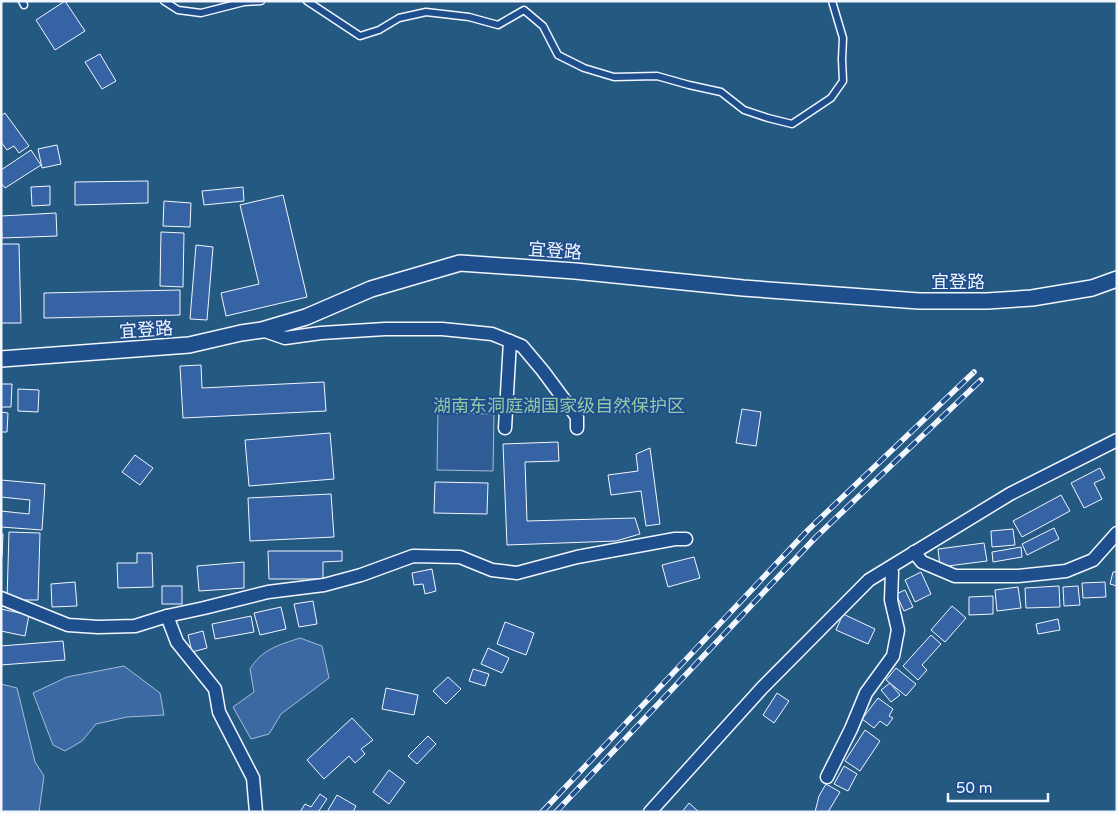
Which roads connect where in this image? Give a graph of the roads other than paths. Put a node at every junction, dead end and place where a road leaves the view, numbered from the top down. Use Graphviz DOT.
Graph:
graph roads {
  1 [pos="164,1"];
  2 [pos="261,1"];
  3 [pos="307,1"];
  4 [pos="832,1"];
  5 [pos="1117,279"];
  6 [pos="262,330"];
  7 [pos="510,341"];
  8 [pos="1,359"];
  9 [pos="504,428"];
  10 [pos="577,428"];
  11 [pos="1117,440"];
  12 [pos="1117,533"];
  13 [pos="686,539"];
  14 [pos="914,552"];
  15 [pos="892,572"];
  16 [pos="1,598"];
  17 [pos="167,616"];
  18 [pos="827,777"];
  19 [pos="256,812"];
  20 [pos="650,812"];
  1 -- 2 [label="lane"];
  3 -- 4 [label="lane"];
  5 -- 6 [label="street, 宜登路"];
  6 -- 7 [label="street"];
  6 -- 8 [label="street, 宜登路"];
  7 -- 9 [label="street"];
  7 -- 10 [label="street"];
  11 -- 14 [label="street"];
  12 -- 14 [label="street"];
  13 -- 17 [label="street"];
  14 -- 20 [label="street"];
  15 -- 18 [label="street"];
  16 -- 17 [label="street"];
  17 -- 19 [label="street"];
}
